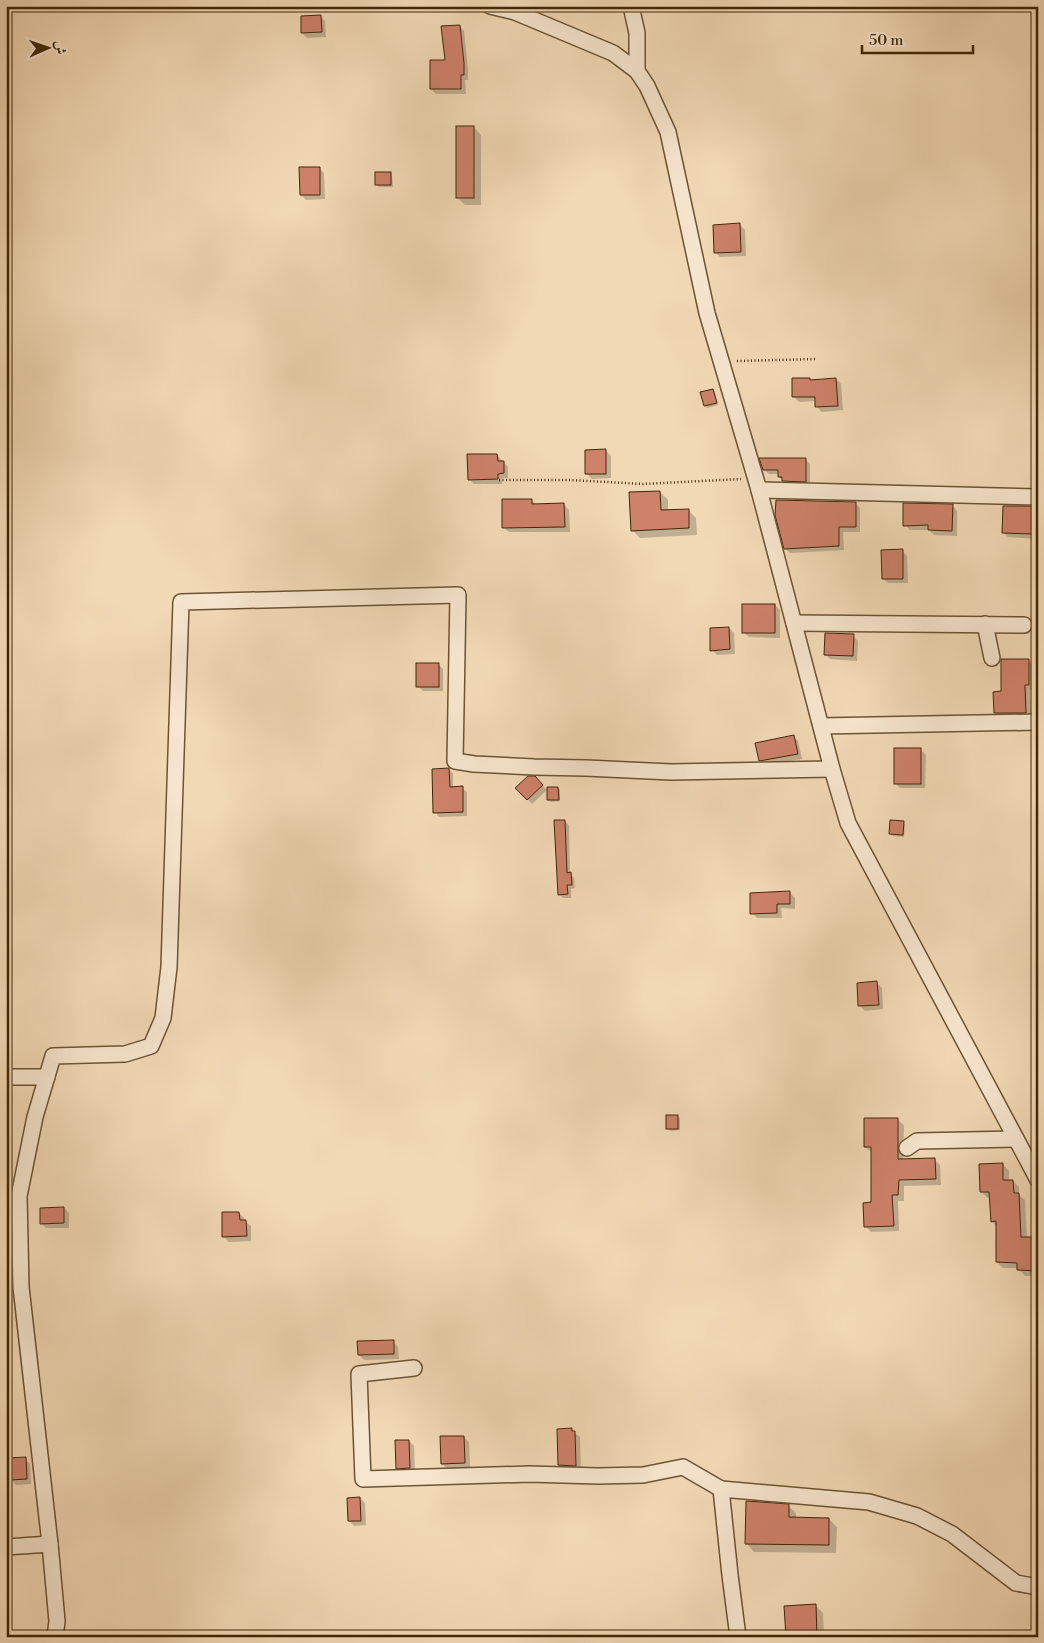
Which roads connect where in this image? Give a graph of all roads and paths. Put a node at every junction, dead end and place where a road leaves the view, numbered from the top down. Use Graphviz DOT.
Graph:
graph roads {
  1 [pos="490,6"];
  2 [pos="631,6"];
  3 [pos="637,71"];
  4 [pos="816,358"];
  5 [pos="721,362"];
  6 [pos="499,480"];
  7 [pos="757,484"];
  8 [pos="1038,497"];
  9 [pos="794,623"];
  10 [pos="986,624"];
  11 [pos="1024,625"];
  12 [pos="992,658"];
  13 [pos="1038,722"];
  14 [pos="821,726"];
  15 [pos="832,769"];
  16 [pos="6,1077"];
  17 [pos="47,1078"];
  18 [pos="1016,1139"];
  19 [pos="907,1148"];
  20 [pos="1038,1180"];
  21 [pos="414,1368"];
  22 [pos="721,1489"];
  23 [pos="50,1544"];
  24 [pos="6,1547"];
  25 [pos="1038,1587"];
  26 [pos="55,1637"];
  27 [pos="738,1637"];
  1 -- 3 [label="street"];
  2 -- 3 [label="street"];
  3 -- 5 [label="street"];
  4 -- 5 [label="path"];
  5 -- 7 [label="street"];
  6 -- 7 [label="path"];
  7 -- 8 [label="street"];
  7 -- 9 [label="street"];
  9 -- 10 [label="street"];
  9 -- 14 [label="street"];
  10 -- 11 [label="street"];
  10 -- 12 [label="street"];
  13 -- 14 [label="street"];
  14 -- 15 [label="street"];
  15 -- 17 [label="street"];
  15 -- 18 [label="street"];
  16 -- 17 [label="street"];
  17 -- 23 [label="street"];
  18 -- 19 [label="street"];
  18 -- 20 [label="street"];
  21 -- 22 [label="street"];
  22 -- 25 [label="street"];
  22 -- 27 [label="street"];
  23 -- 24 [label="street"];
  23 -- 26 [label="street"];
}
